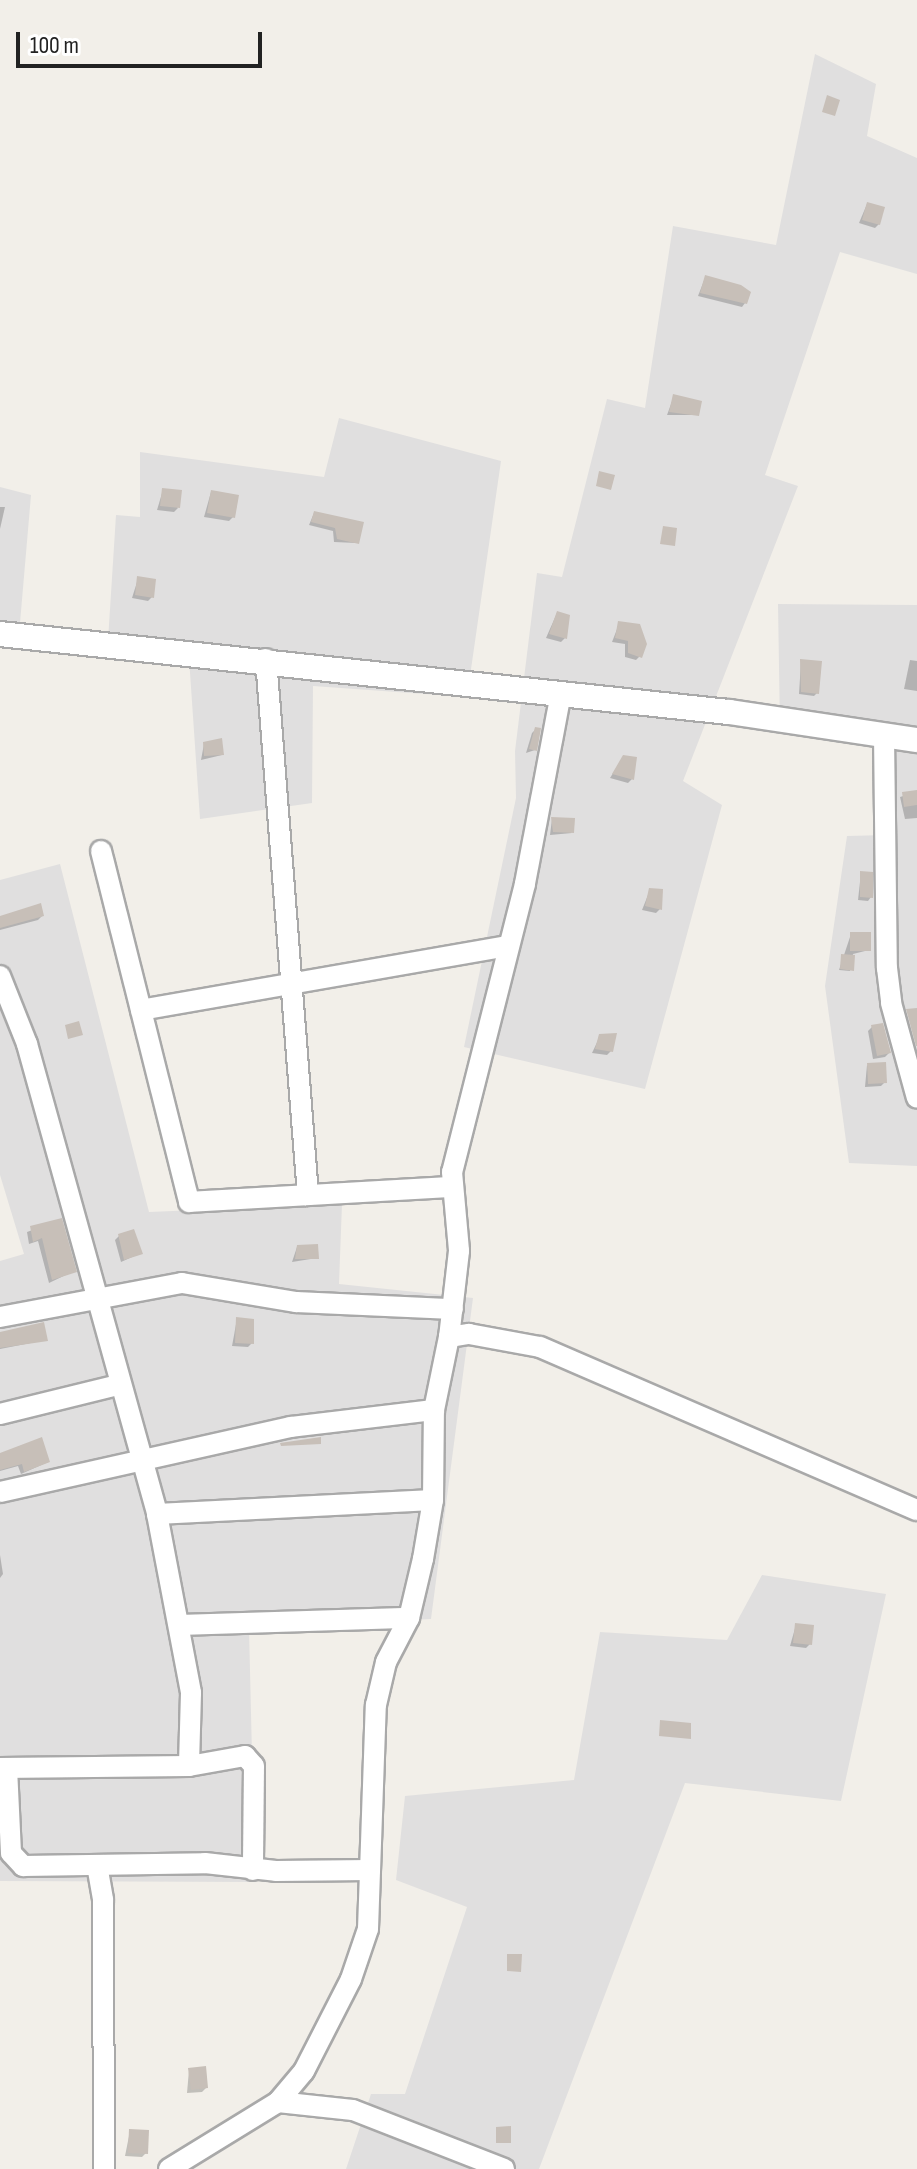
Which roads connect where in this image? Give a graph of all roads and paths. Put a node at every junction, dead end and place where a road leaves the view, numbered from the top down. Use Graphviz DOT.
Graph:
graph roads {
  1 [pos="0,634"];
  2 [pos="266,659"];
  3 [pos="561,693"];
  4 [pos="884,735"];
  5 [pos="917,740"];
  6 [pos="101,851"];
  7 [pos="508,946"];
  8 [pos="292,984"];
  9 [pos="3,990"];
  10 [pos="141,1010"];
  11 [pos="917,1098"];
  12 [pos="453,1187"];
  13 [pos="308,1195"];
  14 [pos="100,1296"];
  15 [pos="453,1309"];
  16 [pos="0,1317"];
  17 [pos="449,1337"];
  18 [pos="118,1385"];
  19 [pos="434,1410"];
  20 [pos="0,1414"];
  21 [pos="140,1458"];
  22 [pos="0,1492"];
  23 [pos="433,1500"];
  24 [pos="917,1510"];
  25 [pos="157,1514"];
  26 [pos="409,1618"];
  27 [pos="181,1625"];
  28 [pos="189,1766"];
  29 [pos="4,1768"];
  30 [pos="97,1865"];
  31 [pos="253,1870"];
  32 [pos="370,1870"];
  33 [pos="278,2102"];
  34 [pos="104,2169"];
  35 [pos="169,2169"];
  36 [pos="504,2169"];
  1 -- 2 [label="street"];
  2 -- 3 [label="street"];
  2 -- 8 [label="street"];
  3 -- 4 [label="street"];
  3 -- 7 [label="street"];
  4 -- 5 [label="street"];
  4 -- 11 [label="street"];
  6 -- 10 [label="street"];
  7 -- 8 [label="street"];
  7 -- 12 [label="street"];
  8 -- 10 [label="street"];
  8 -- 13 [label="street"];
  9 -- 14 [label="street"];
  10 -- 13 [label="street"];
  12 -- 13 [label="street"];
  12 -- 15 [label="street"];
  14 -- 15 [label="street"];
  14 -- 16 [label="street"];
  14 -- 18 [label="street"];
  15 -- 17 [label="street"];
  17 -- 19 [label="street"];
  17 -- 24 [label="street"];
  18 -- 20 [label="street"];
  18 -- 21 [label="street"];
  19 -- 21 [label="street"];
  19 -- 23 [label="street"];
  21 -- 22 [label="street"];
  21 -- 25 [label="street"];
  23 -- 25 [label="street"];
  23 -- 26 [label="street"];
  25 -- 27 [label="street"];
  26 -- 27 [label="street"];
  26 -- 32 [label="street"];
  27 -- 28 [label="street"];
  28 -- 29 [label="street"];
  28 -- 31 [label="street"];
  29 -- 30 [label="street"];
  30 -- 31 [label="street"];
  30 -- 34 [label="street"];
  31 -- 32 [label="street"];
  32 -- 33 [label="street"];
  33 -- 35 [label="street"];
  33 -- 36 [label="street"];
}
